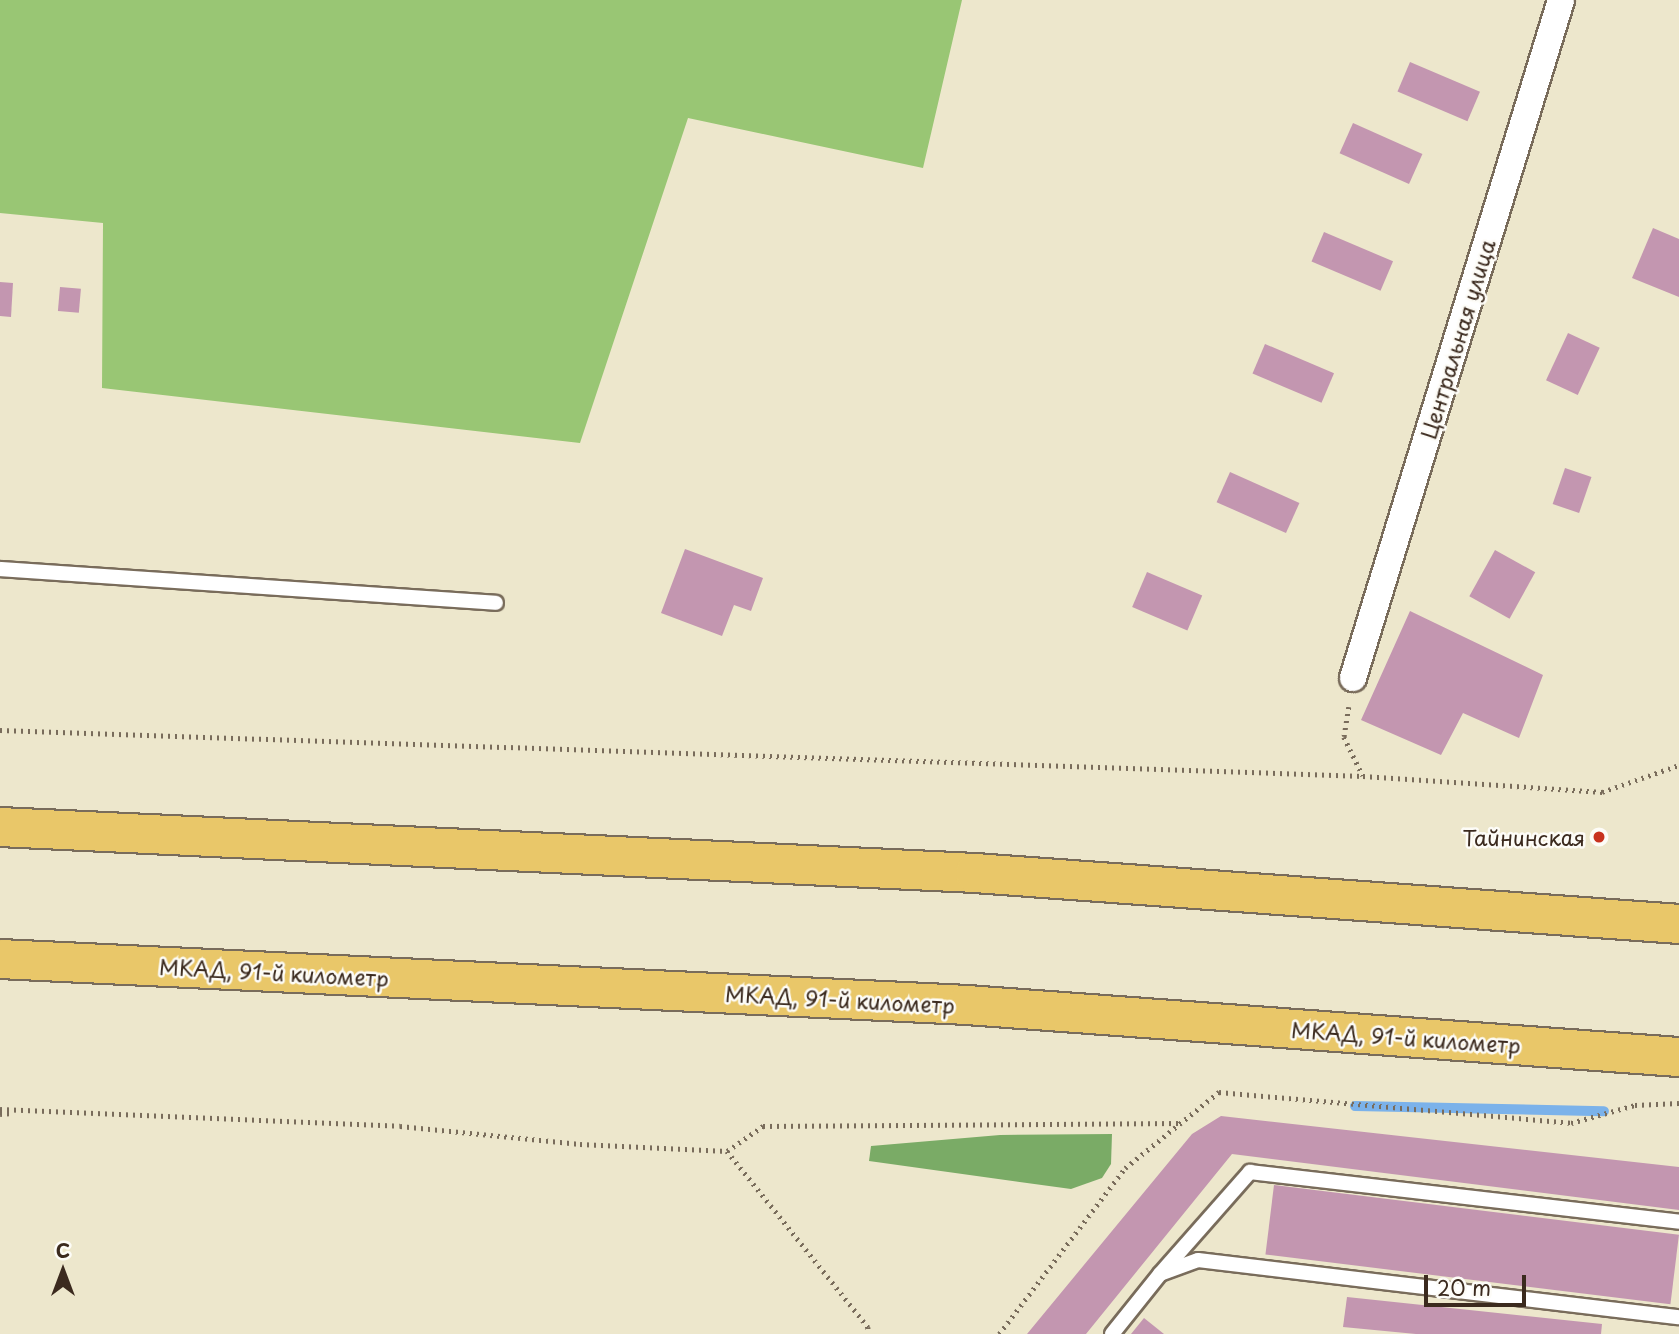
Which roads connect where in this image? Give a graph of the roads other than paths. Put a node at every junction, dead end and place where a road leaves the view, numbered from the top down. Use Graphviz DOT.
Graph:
graph roads {
  1 [pos="1561,0"];
  2 [pos="0,569"];
  3 [pos="496,603"];
  4 [pos="1353,678"];
  5 [pos="0,827"];
  6 [pos="1679,924"];
  7 [pos="0,959"];
  8 [pos="1679,1057"];
  9 [pos="1679,1222"];
  10 [pos="1160,1274"];
  11 [pos="1679,1317"];
  12 [pos="1112,1334"];
  1 -- 4 [label="street, Центральная улица"];
  2 -- 3 [label="lane"];
  5 -- 6 [label="highway"];
  7 -- 8 [label="highway, МКАД, 91-й километр"];
  9 -- 10 [label="lane"];
  10 -- 11 [label="lane"];
  10 -- 12 [label="lane"];
}
